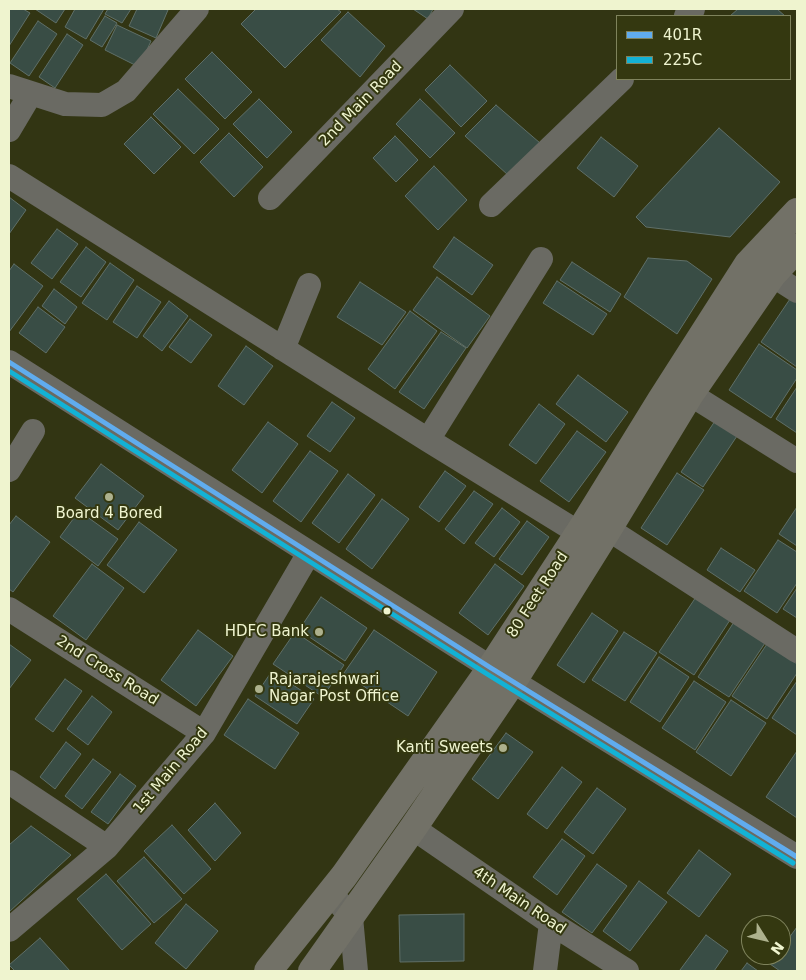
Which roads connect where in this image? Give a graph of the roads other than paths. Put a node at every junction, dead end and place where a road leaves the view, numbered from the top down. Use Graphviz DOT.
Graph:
graph roads {
  1 [pos="197,9"];
  2 [pos="452,9"];
  3 [pos="621,80"];
  4 [pos="9,86"];
  5 [pos="31,94"];
  6 [pos="9,130"];
  7 [pos="9,176"];
  8 [pos="270,198"];
  9 [pos="491,205"];
  10 [pos="797,212"];
  11 [pos="797,248"];
  12 [pos="541,259"];
  13 [pos="772,274"];
  14 [pos="309,285"];
  15 [pos="797,290"];
  16 [pos="283,348"];
  17 [pos="9,362"];
  18 [pos="690,394"];
  19 [pos="33,431"];
  20 [pos="428,440"];
  21 [pos="797,461"];
  22 [pos="9,470"];
  23 [pos="608,529"];
  24 [pos="579,533"];
  25 [pos="309,554"];
  26 [pos="9,609"];
  27 [pos="797,651"];
  28 [pos="502,674"];
  29 [pos="204,733"];
  30 [pos="9,782"];
  31 [pos="413,828"];
  32 [pos="107,847"];
  33 [pos="797,857"];
  34 [pos="330,893"];
  35 [pos="351,917"];
  36 [pos="551,923"];
  37 [pos="9,930"];
  38 [pos="268,971"];
  39 [pos="312,971"];
  40 [pos="356,971"];
  41 [pos="545,971"];
  42 [pos="627,971"];
  1 -- 5 [label="street"];
  2 -- 8 [label="street, 2nd Main Road"];
  3 -- 9 [label="street"];
  4 -- 5 [label="street"];
  5 -- 6 [label="street"];
  7 -- 16 [label="street"];
  10 -- 24 [label="main road, 80 Feet Road"];
  11 -- 13 [label="main road, 80 Feet Road"];
  12 -- 20 [label="street"];
  13 -- 15 [label="street"];
  13 -- 18 [label="main road, 80 Feet Road"];
  14 -- 16 [label="street"];
  16 -- 20 [label="street"];
  17 -- 25 [label="street"];
  18 -- 21 [label="street"];
  18 -- 23 [label="main road, 80 Feet Road"];
  19 -- 22 [label="street"];
  20 -- 24 [label="street"];
  23 -- 27 [label="street"];
  23 -- 28 [label="main road, 80 Feet Road"];
  24 -- 28 [label="main road, 80 Feet Road"];
  25 -- 28 [label="street"];
  25 -- 29 [label="street, 1st Main Road"];
  26 -- 29 [label="street, 2nd Cross Road"];
  28 -- 31 [label="main road, 80 Feet Road"];
  28 -- 33 [label="street"];
  28 -- 34 [label="main road, 80 Feet Road"];
  29 -- 32 [label="street, 1st Main Road"];
  30 -- 32 [label="street"];
  31 -- 35 [label="main road, 80 Feet Road"];
  31 -- 36 [label="street, 4th Main Road"];
  32 -- 37 [label="street, 1st Main Road"];
  34 -- 35 [label="street"];
  34 -- 38 [label="main road, 80 Feet Road"];
  35 -- 39 [label="main road, 80 Feet Road"];
  35 -- 40 [label="street"];
  36 -- 41 [label="street"];
  36 -- 42 [label="street, 4th Main Road"];
}
